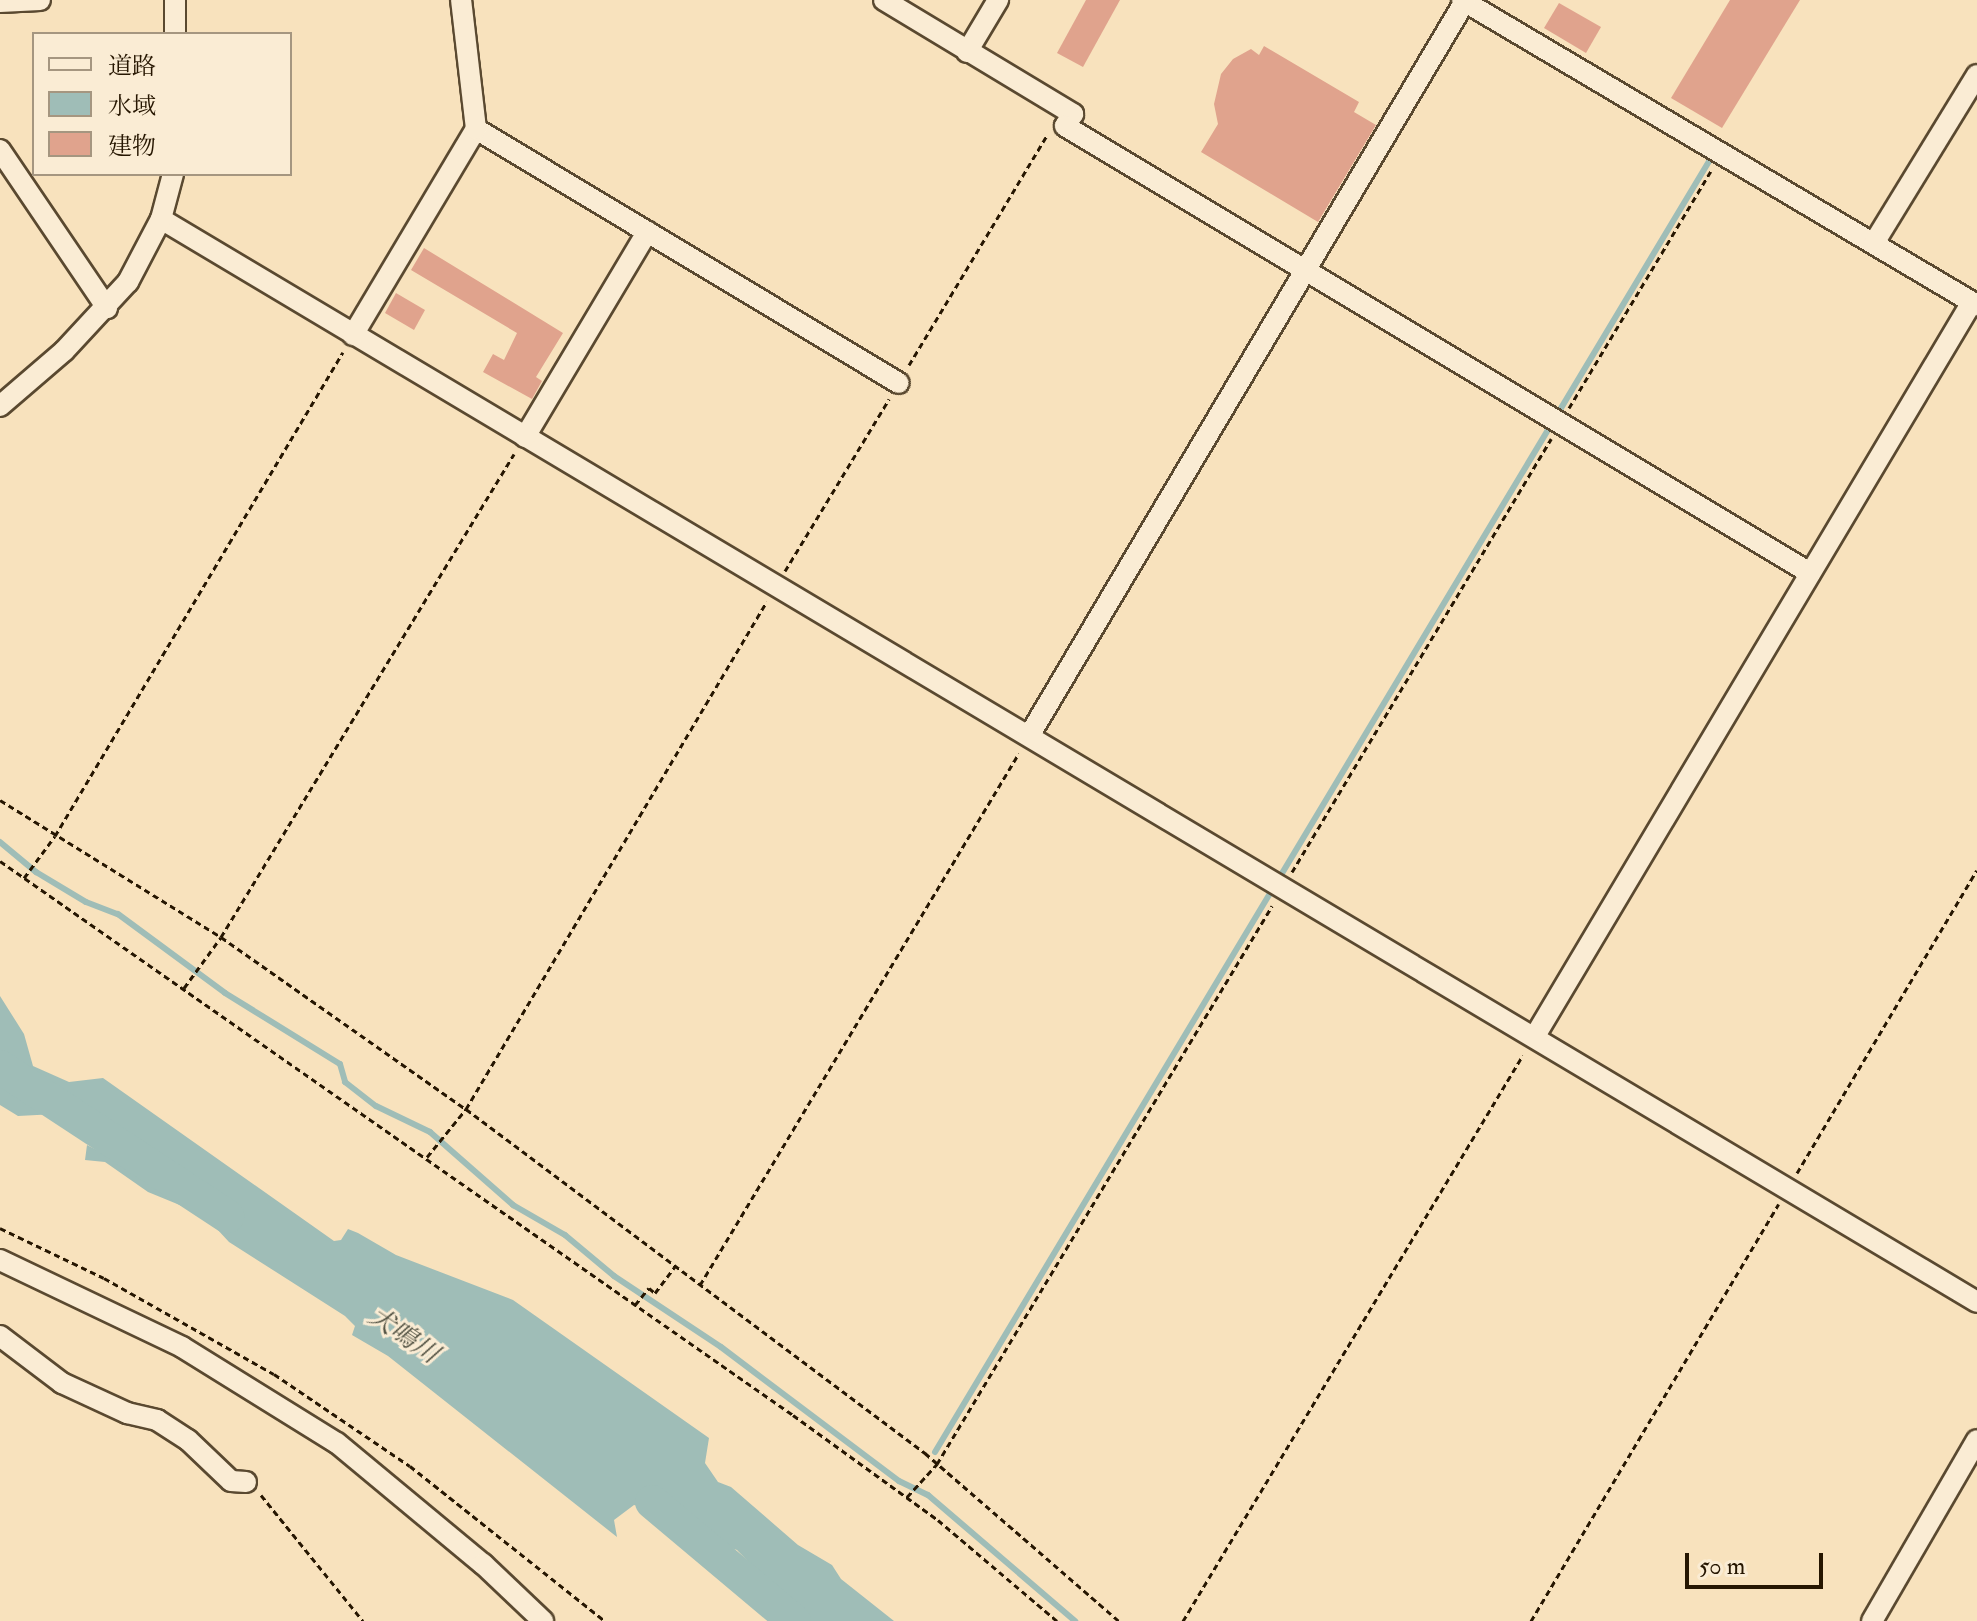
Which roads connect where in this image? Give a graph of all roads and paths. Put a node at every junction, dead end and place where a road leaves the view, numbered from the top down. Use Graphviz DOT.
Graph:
graph roads {
  1 [pos="40,0"];
  2 [pos="175,0"];
  3 [pos="461,0"];
  4 [pos="884,0"];
  5 [pos="998,0"];
  6 [pos="1464,1"];
  7 [pos="0,2"];
  8 [pos="175,32"];
  9 [pos="967,52"];
  10 [pos="1977,75"];
  11 [pos="1060,124"];
  12 [pos="476,129"];
  13 [pos="0,150"];
  14 [pos="1721,153"];
  15 [pos="172,176"];
  16 [pos="161,219"];
  17 [pos="647,232"];
  18 [pos="1874,243"];
  19 [pos="1305,270"];
  20 [pos="1974,303"];
  21 [pos="107,308"];
  22 [pos="353,335"];
  23 [pos="899,383"];
  24 [pos="0,406"];
  25 [pos="1560,424"];
  26 [pos="525,437"];
  27 [pos="1810,573"];
  28 [pos="775,588"];
  29 [pos="1029,736"];
  30 [pos="0,800"];
  31 [pos="55,836"];
  32 [pos="0,861"];
  33 [pos="1977,870"];
  34 [pos="24,878"];
  35 [pos="1283,887"];
  36 [pos="221,937"];
  37 [pos="183,989"];
  38 [pos="1535,1036"];
  39 [pos="466,1109"];
  40 [pos="426,1159"];
  41 [pos="1788,1188"];
  42 [pos="0,1260"];
  43 [pos="675,1266"];
  44 [pos="700,1285"];
  45 [pos="1977,1302"];
  46 [pos="635,1305"];
  47 [pos="0,1336"];
  48 [pos="1977,1440"];
  49 [pos="937,1464"];
  50 [pos="246,1482"];
  51 [pos="907,1497"];
  52 [pos="571,1591"];
  53 [pos="363,1621"];
  54 [pos="543,1621"];
  55 [pos="605,1621"];
  56 [pos="1057,1621"];
  57 [pos="1119,1621"];
  58 [pos="1183,1621"];
  59 [pos="1531,1621"];
  60 [pos="1872,1621"];
  1 -- 7 [label="street"];
  2 -- 8 [label="street"];
  3 -- 12 [label="street"];
  4 -- 9 [label="street"];
  5 -- 9 [label="street"];
  6 -- 14 [label="street"];
  6 -- 19 [label="street"];
  9 -- 11 [label="street"];
  10 -- 18 [label="street"];
  11 -- 19 [label="street"];
  11 -- 23 [label="path"];
  12 -- 17 [label="street"];
  12 -- 22 [label="street"];
  13 -- 21 [label="street"];
  14 -- 18 [label="street"];
  14 -- 25 [label="path"];
  15 -- 16 [label="street"];
  16 -- 21 [label="street"];
  16 -- 22 [label="street"];
  17 -- 23 [label="street"];
  17 -- 26 [label="street"];
  18 -- 20 [label="street"];
  19 -- 25 [label="street"];
  19 -- 29 [label="street"];
  20 -- 27 [label="street"];
  21 -- 24 [label="street"];
  22 -- 26 [label="street"];
  22 -- 31 [label="path"];
  23 -- 28 [label="path"];
  25 -- 27 [label="street"];
  25 -- 35 [label="path"];
  26 -- 28 [label="street"];
  26 -- 36 [label="path"];
  27 -- 38 [label="street"];
  28 -- 29 [label="street"];
  28 -- 39 [label="path"];
  29 -- 35 [label="street"];
  29 -- 44 [label="path"];
  30 -- 31 [label="path"];
  31 -- 34 [label="path"];
  31 -- 36 [label="path"];
  32 -- 34 [label="path"];
  33 -- 41 [label="path"];
  34 -- 37 [label="path"];
  35 -- 38 [label="street"];
  35 -- 49 [label="path"];
  36 -- 37 [label="path"];
  36 -- 39 [label="path"];
  37 -- 40 [label="path"];
  38 -- 41 [label="street"];
  38 -- 58 [label="path"];
  39 -- 40 [label="path"];
  39 -- 43 [label="path"];
  40 -- 46 [label="path"];
  41 -- 45 [label="street"];
  41 -- 59 [label="path"];
  42 -- 54 [label="street"];
  43 -- 44 [label="path"];
  43 -- 46 [label="path"];
  44 -- 49 [label="path"];
  46 -- 51 [label="path"];
  47 -- 50 [label="street"];
  48 -- 60 [label="street"];
  49 -- 51 [label="path"];
  49 -- 57 [label="path"];
  50 -- 53 [label="path"];
  51 -- 56 [label="path"];
  52 -- 55 [label="path"];
}
